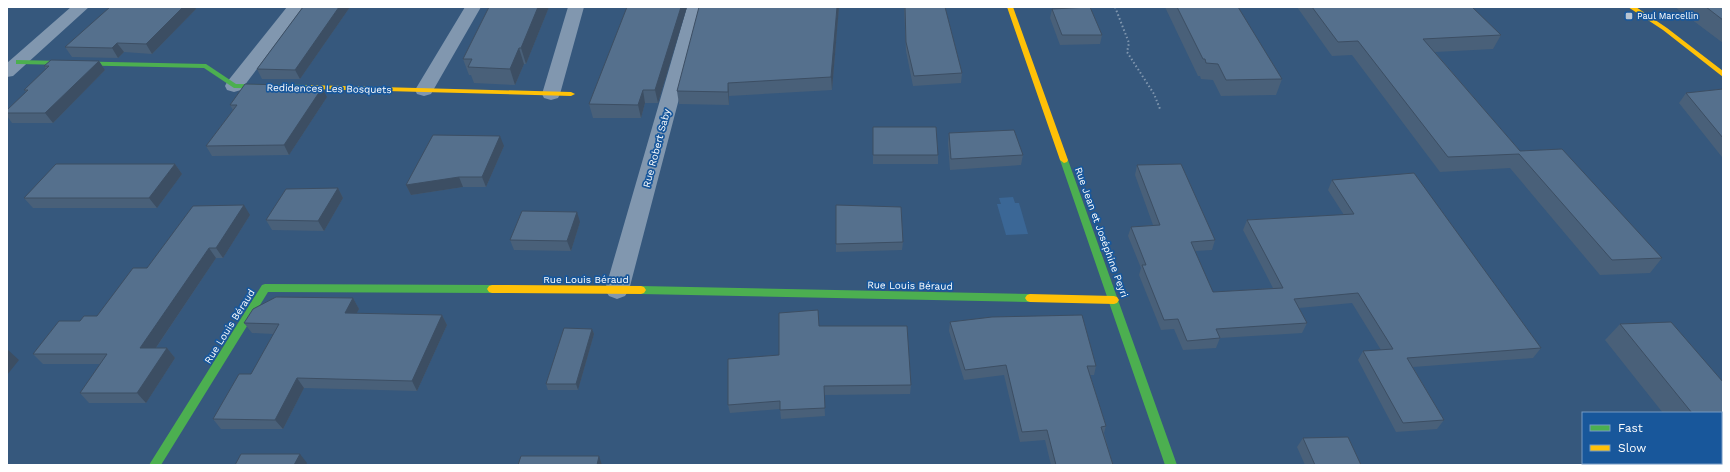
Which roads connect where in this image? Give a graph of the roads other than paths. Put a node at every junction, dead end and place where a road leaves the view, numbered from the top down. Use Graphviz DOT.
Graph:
graph roads {
  1 [pos="81,7"];
  2 [pos="296,7"];
  3 [pos="473,7"];
  4 [pos="576,7"];
  5 [pos="695,7"];
  6 [pos="1010,7"];
  7 [pos="1630,7"];
  8 [pos="13,67"];
  9 [pos="1723,75"];
  10 [pos="234,86"];
  11 [pos="424,90"];
  12 [pos="551,94"];
  13 [pos="571,94"];
  14 [pos="617,290"];
  15 [pos="1114,300"];
  16 [pos="155,465"];
  17 [pos="1170,465"];
  1 -- 8 [label="street"];
  2 -- 10 [label="street"];
  3 -- 11 [label="street"];
  4 -- 12 [label="street"];
  5 -- 14 [label="street, Rue Robert Saby"];
  6 -- 15 [label="street, Rue Jean et Joséphine Peyri"];
  7 -- 9 [label="street"];
  8 -- 10 [label="street"];
  10 -- 11 [label="street, Redidences Les Bosquets"];
  11 -- 12 [label="street, Redidences Les Bosquets"];
  12 -- 13 [label="street, Redidences Les Bosquets"];
  14 -- 15 [label="street, Rue Louis Béraud"];
  14 -- 16 [label="street, Rue Louis Béraud"];
  15 -- 17 [label="street, Rue Jean et Joséphine Peyri"];
}
